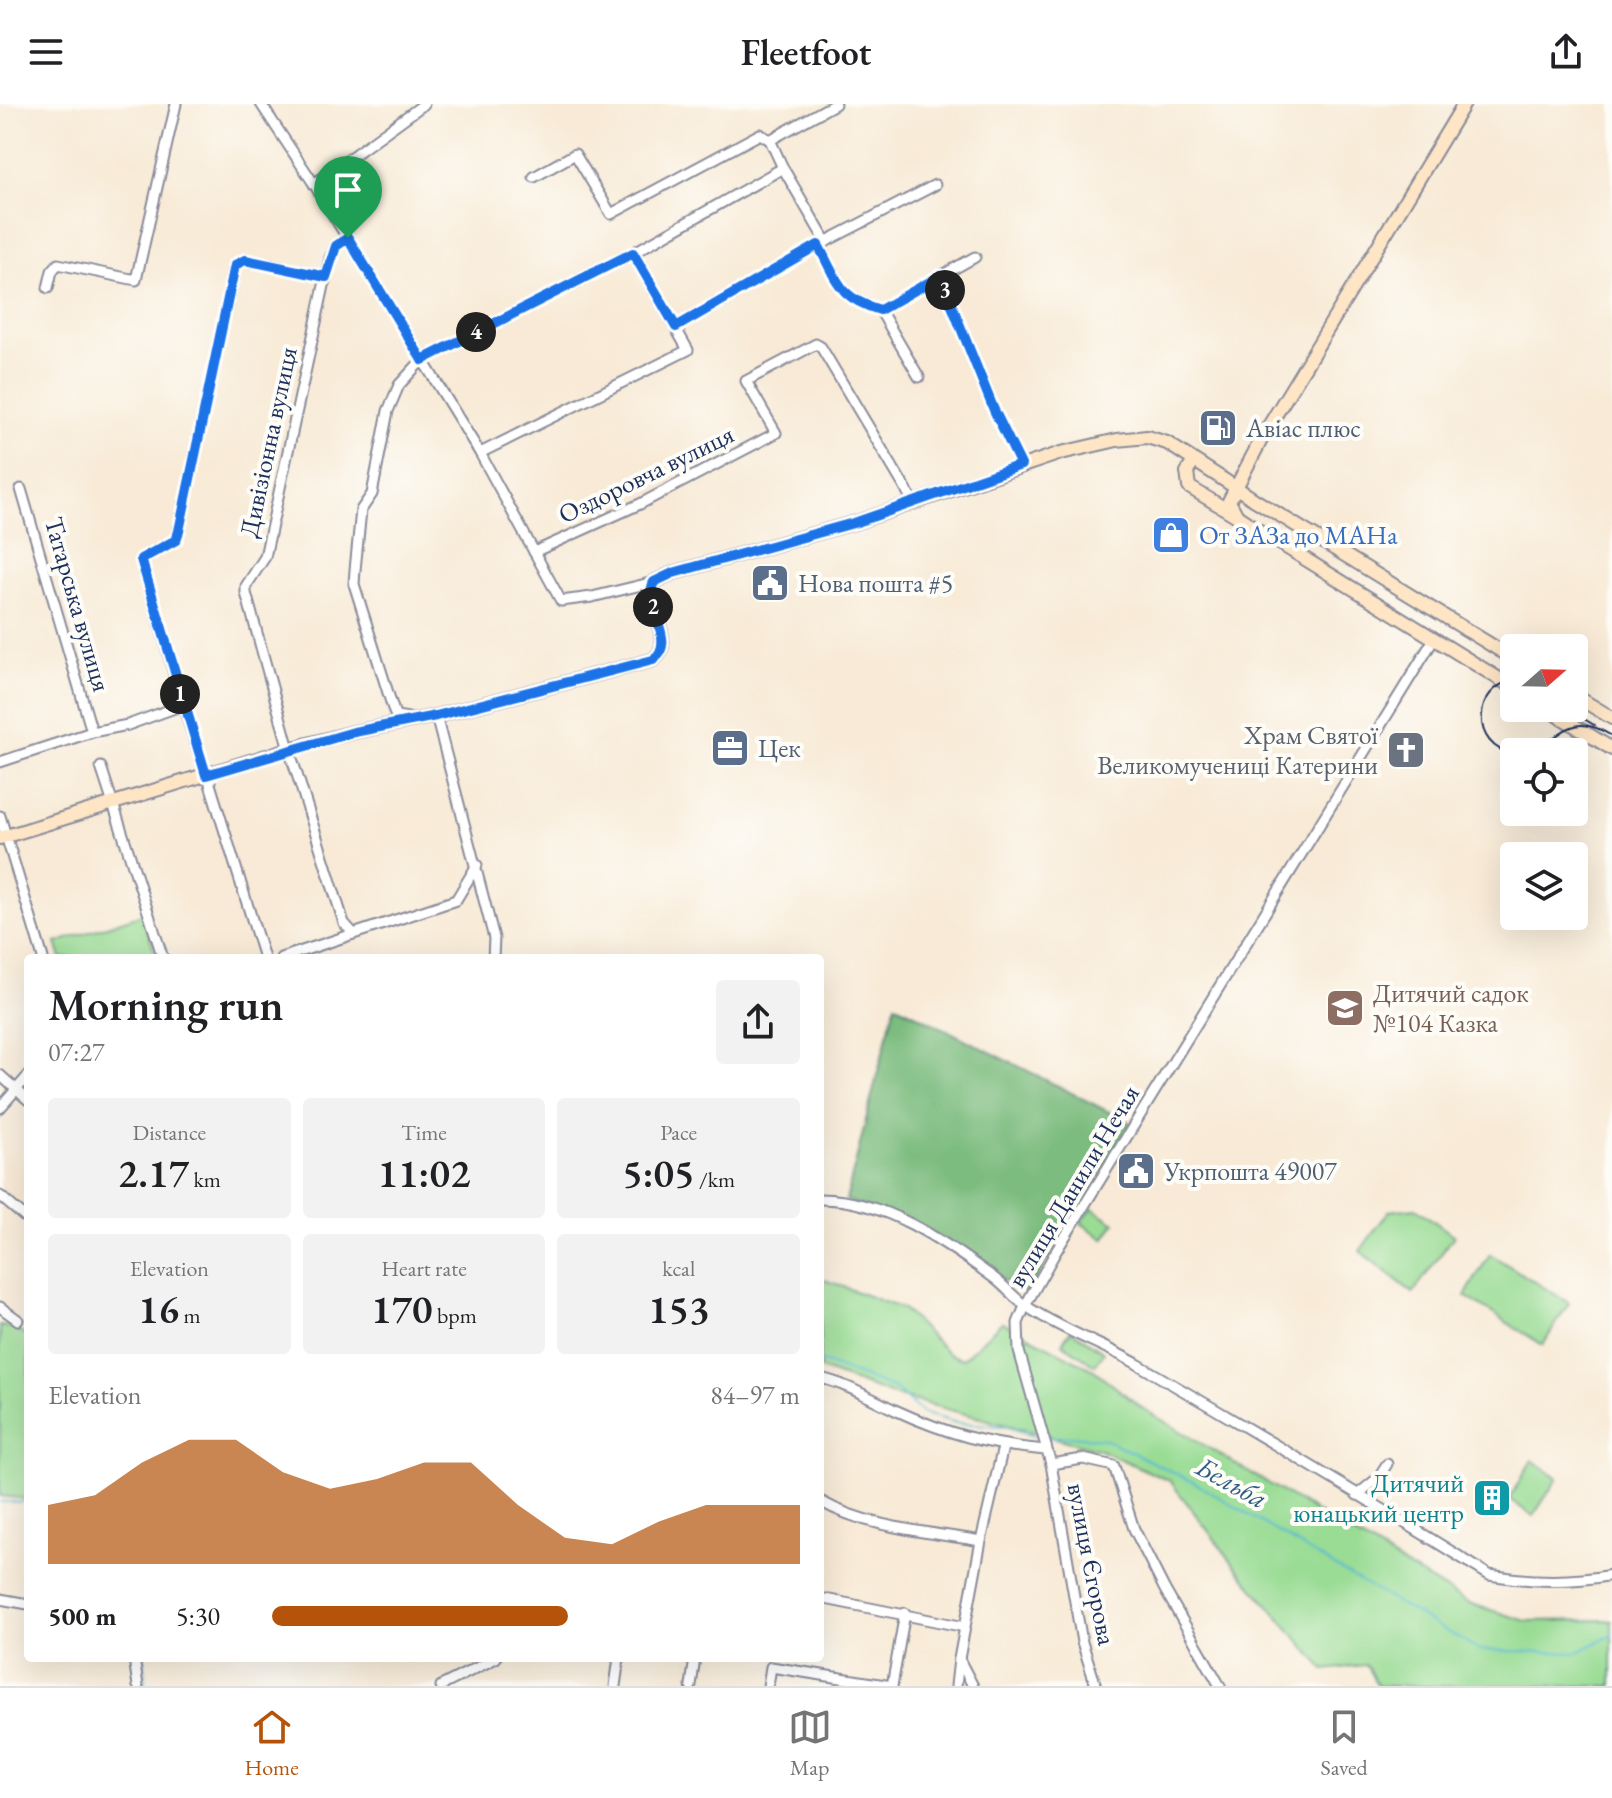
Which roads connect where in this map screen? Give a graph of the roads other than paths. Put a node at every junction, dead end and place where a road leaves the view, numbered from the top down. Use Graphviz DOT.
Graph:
graph roads {
  1 [pos="176,104"];
  2 [pos="261,104"];
  3 [pos="424,104"];
  4 [pos="835,104"];
  5 [pos="1464,104"];
  6 [pos="770,140"];
  7 [pos="783,168"];
  8 [pos="534,177"];
  9 [pos="314,184"];
  10 [pos="935,185"];
  11 [pos="348,238"];
  12 [pos="822,243"];
  13 [pos="633,253"];
  14 [pos="975,257"];
  15 [pos="940,276"];
  16 [pos="326,277"];
  17 [pos="48,288"];
  18 [pos="880,310"];
  19 [pos="676,327"];
  20 [pos="422,360"];
  21 [pos="919,377"];
  22 [pos="480,453"];
  23 [pos="1194,461"];
  24 [pos="1021,465"];
  25 [pos="1235,486"];
  26 [pos="21,489"];
  27 [pos="914,503"];
  28 [pos="1237,516"];
  29 [pos="534,552"];
  30 [pos="654,582"];
  31 [pos="1421,600"];
  32 [pos="1408,624"];
  33 [pos="1434,639"];
  34 [pos="1500,650"];
  35 [pos="1500,679"];
  36 [pos="1588,703"];
  37 [pos="183,705"];
  38 [pos="436,716"];
  39 [pos="1612,718"];
  40 [pos="415,719"];
  41 [pos="1569,722"];
  42 [pos="92,732"];
  43 [pos="289,749"];
  44 [pos="1612,749"];
  45 [pos="0,762"];
  46 [pos="101,767"];
  47 [pos="208,774"];
  48 [pos="112,803"];
  49 [pos="0,816"];
  50 [pos="3,837"];
  51 [pos="477,865"];
  52 [pos="353,933"];
  53 [pos="42,954"];
  54 [pos="162,954"];
  55 [pos="263,954"];
  56 [pos="293,954"];
  57 [pos="493,954"];
  58 [pos="0,1075"];
  59 [pos="24,1081"];
  60 [pos="16,1090"];
  61 [pos="24,1097"];
  62 [pos="0,1108"];
  63 [pos="0,1196"];
  64 [pos="824,1199"];
  65 [pos="24,1217"];
  66 [pos="1025,1306"];
  67 [pos="0,1307"];
  68 [pos="18,1320"];
  69 [pos="824,1379"];
  70 [pos="1003,1447"];
  71 [pos="1045,1448"];
  72 [pos="1051,1464"];
  73 [pos="1387,1464"];
  74 [pos="1357,1495"];
  75 [pos="824,1503"];
  76 [pos="981,1541"];
  77 [pos="1612,1575"];
  78 [pos="0,1599"];
  79 [pos="824,1599"];
  80 [pos="24,1603"];
  81 [pos="905,1613"];
  82 [pos="965,1627"];
  83 [pos="959,1659"];
  84 [pos="135,1662"];
  85 [pos="488,1662"];
  86 [pos="618,1662"];
  87 [pos="694,1662"];
  88 [pos="828,1681"];
  89 [pos="138,1686"];
  90 [pos="441,1686"];
  91 [pos="615,1686"];
  92 [pos="691,1686"];
  93 [pos="768,1686"];
  94 [pos="892,1686"];
  95 [pos="956,1686"];
  96 [pos="973,1686"];
  97 [pos="1096,1686"];
  98 [pos="1220,1686"];
  1 -- 17 [label="street"];
  2 -- 9 [label="street"];
  3 -- 9 [label="street"];
  4 -- 6 [label="street"];
  5 -- 25 [label="street"];
  6 -- 7 [label="street"];
  6 -- 8 [label="street"];
  7 -- 12 [label="street"];
  7 -- 13 [label="street"];
  9 -- 11 [label="street"];
  10 -- 12 [label="street"];
  11 -- 16 [label="street, Дивізіонна вулиця"];
  11 -- 20 [label="street"];
  12 -- 18 [label="street"];
  12 -- 19 [label="street"];
  13 -- 19 [label="street"];
  13 -- 20 [label="street"];
  14 -- 15 [label="street"];
  15 -- 18 [label="street"];
  15 -- 24 [label="street"];
  16 -- 37 [label="street"];
  16 -- 43 [label="street, Дивізіонна вулиця"];
  18 -- 21 [label="street"];
  19 -- 22 [label="street"];
  20 -- 22 [label="street"];
  20 -- 40 [label="street"];
  22 -- 29 [label="street"];
  23 -- 24 [label="street"];
  23 -- 25 [label="street"];
  23 -- 28 [label="street"];
  24 -- 27 [label="street"];
  25 -- 28 [label="street"];
  25 -- 31 [label="street"];
  26 -- 42 [label="street, Татарська вулиця"];
  27 -- 29 [label="street, Оздоровча вулиця"];
  27 -- 30 [label="street"];
  28 -- 32 [label="street"];
  29 -- 30 [label="street"];
  30 -- 38 [label="street"];
  31 -- 32 [label="street"];
  31 -- 34 [label="street"];
  32 -- 33 [label="street"];
  33 -- 35 [label="street"];
  33 -- 66 [label="street, вулиця Данили Нечая"];
  36 -- 39 [label="street"];
  37 -- 42 [label="street"];
  37 -- 47 [label="street"];
  38 -- 40 [label="street"];
  38 -- 51 [label="street"];
  40 -- 43 [label="street"];
  41 -- 44 [label="street"];
  42 -- 45 [label="street"];
  43 -- 47 [label="street"];
  43 -- 52 [label="street, Дивізіонна вулиця"];
  46 -- 48 [label="street"];
  47 -- 48 [label="street"];
  47 -- 55 [label="street"];
  48 -- 50 [label="street"];
  48 -- 54 [label="street"];
  49 -- 50 [label="street"];
  50 -- 53 [label="street"];
  51 -- 52 [label="street"];
  51 -- 57 [label="street"];
  52 -- 56 [label="street"];
  58 -- 60 [label="street"];
  59 -- 60 [label="street"];
  60 -- 61 [label="street"];
  60 -- 62 [label="street"];
  63 -- 65 [label="street"];
  64 -- 66 [label="street"];
  66 -- 71 [label="street, вулиця Єгорова"];
  66 -- 74 [label="street, вулиця Данили Нечая"];
  67 -- 68 [label="street"];
  69 -- 70 [label="street"];
  70 -- 71 [label="street"];
  70 -- 76 [label="street"];
  71 -- 72 [label="street, вулиця Єгорова"];
  72 -- 97 [label="street, вулиця Єгорова"];
  72 -- 98 [label="street"];
  73 -- 74 [label="street"];
  74 -- 77 [label="street, вулиця Данили Нечая"];
  75 -- 76 [label="street"];
  76 -- 82 [label="street"];
  78 -- 80 [label="street"];
  79 -- 81 [label="street"];
  81 -- 82 [label="street"];
  81 -- 94 [label="street"];
  82 -- 83 [label="street"];
  83 -- 95 [label="street"];
  83 -- 96 [label="street"];
  84 -- 89 [label="street"];
  85 -- 90 [label="street"];
  86 -- 91 [label="street"];
  87 -- 92 [label="street"];
  88 -- 93 [label="street"];
  88 -- 94 [label="street"];
}
